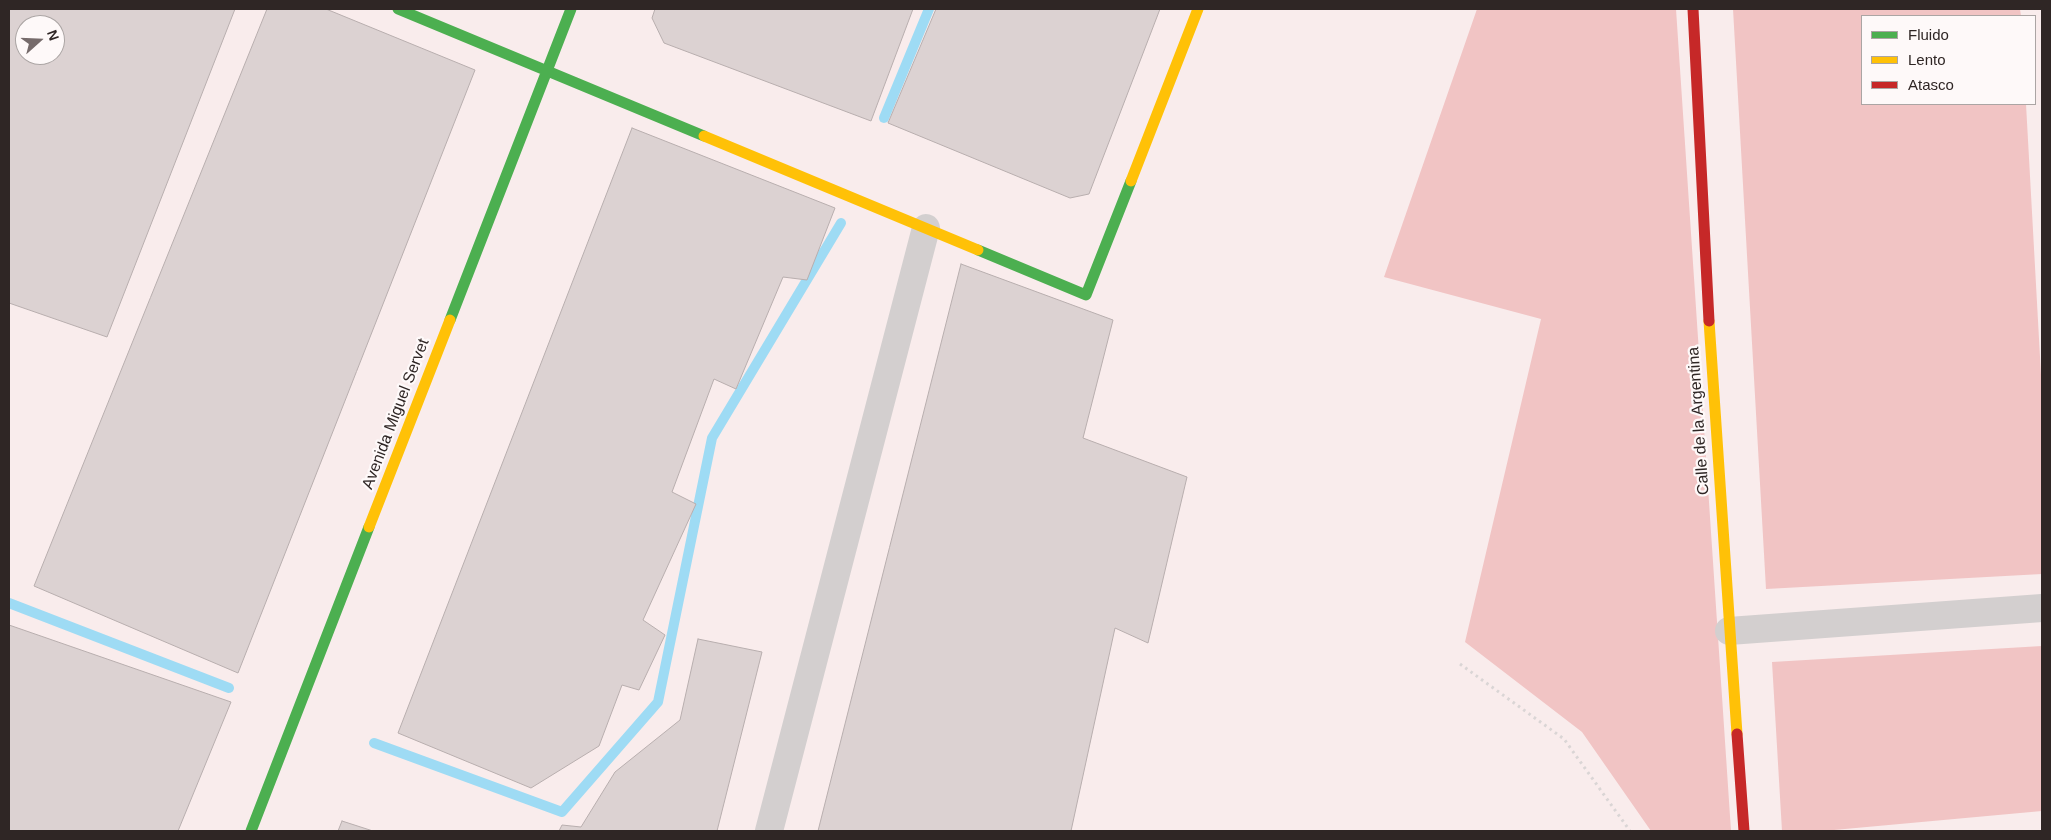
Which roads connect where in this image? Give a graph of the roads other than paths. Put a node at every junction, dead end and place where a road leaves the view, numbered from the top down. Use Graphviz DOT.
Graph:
graph roads {
  1 [pos="398,9"];
  2 [pos="571,9"];
  3 [pos="1198,9"];
  4 [pos="1693,9"];
  5 [pos="547,69"];
  6 [pos="926,228"];
  7 [pos="2042,608"];
  8 [pos="1729,631"];
  9 [pos="251,831"];
  10 [pos="769,831"];
  11 [pos="1744,831"];
  1 -- 5 [label="street"];
  2 -- 5 [label="street, Avenida Miguel Servet"];
  3 -- 6 [label="street"];
  4 -- 8 [label="street, Calle de la Argentina"];
  5 -- 6 [label="street"];
  5 -- 9 [label="street, Avenida Miguel Servet"];
  6 -- 10 [label="street"];
  7 -- 8 [label="street"];
  8 -- 11 [label="street, Calle de la Argentina"];
}
